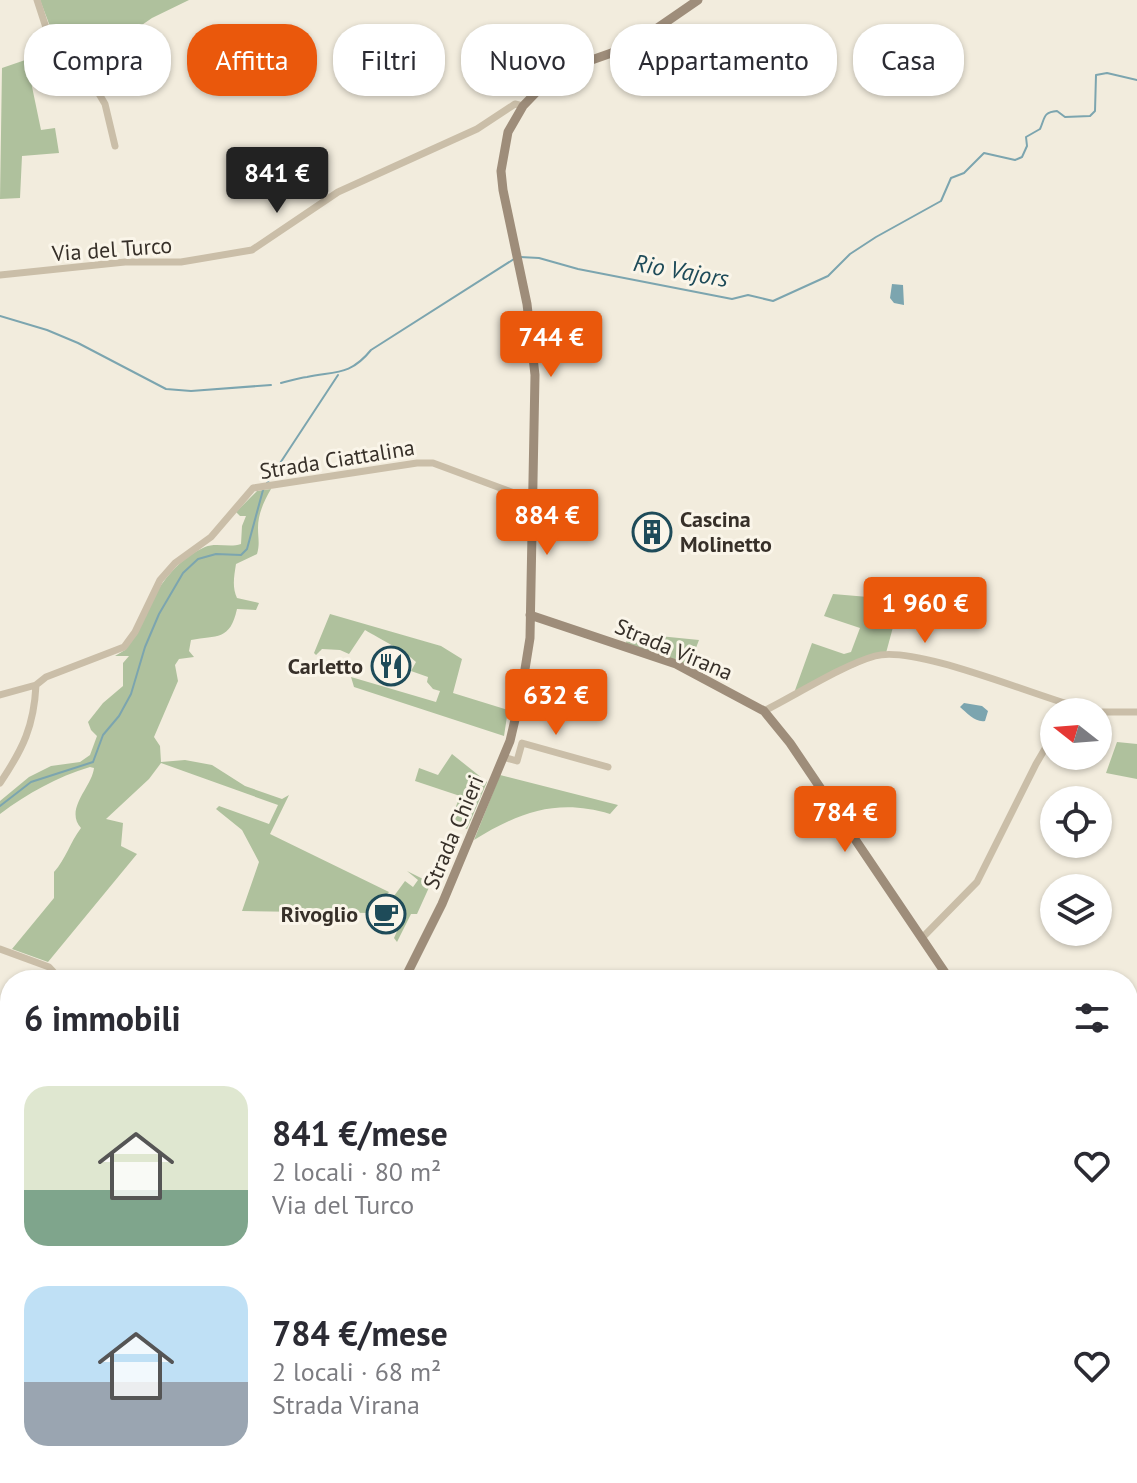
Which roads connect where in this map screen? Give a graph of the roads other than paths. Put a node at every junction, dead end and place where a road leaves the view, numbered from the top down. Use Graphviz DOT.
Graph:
graph roads {
  1 [pos="37,0"];
  2 [pos="698,0"];
  3 [pos="523,106"];
  4 [pos="115,146"];
  5 [pos="0,275"];
  6 [pos="530,499"];
  7 [pos="530,615"];
  8 [pos="36,685"];
  9 [pos="0,695"];
  10 [pos="1042,698"];
  11 [pos="764,711"];
  12 [pos="1112,712"];
  13 [pos="1137,712"];
  14 [pos="503,757"];
  15 [pos="1040,757"];
  16 [pos="608,767"];
  17 [pos="0,783"];
  18 [pos="922,938"];
  19 [pos="0,949"];
  20 [pos="52,970"];
  21 [pos="409,970"];
  22 [pos="943,970"];
  1 -- 4 [label="street"];
  2 -- 3 [label="main road"];
  3 -- 5 [label="street, Via del Turco"];
  3 -- 6 [label="main road, Strada Chieri"];
  6 -- 7 [label="main road, Strada Chieri"];
  6 -- 8 [label="street, Strada Ciattalina"];
  7 -- 11 [label="main road, Strada Virana"];
  7 -- 14 [label="main road, Strada Chieri"];
  8 -- 9 [label="street, Strada Ciattalina"];
  8 -- 17 [label="street"];
  10 -- 11 [label="street"];
  11 -- 18 [label="main road, Strada Virana"];
  12 -- 13 [label="street"];
  14 -- 16 [label="street"];
  14 -- 21 [label="main road, Strada Chieri"];
  15 -- 18 [label="street"];
  18 -- 22 [label="main road, Strada Virana"];
  19 -- 20 [label="street"];
}
